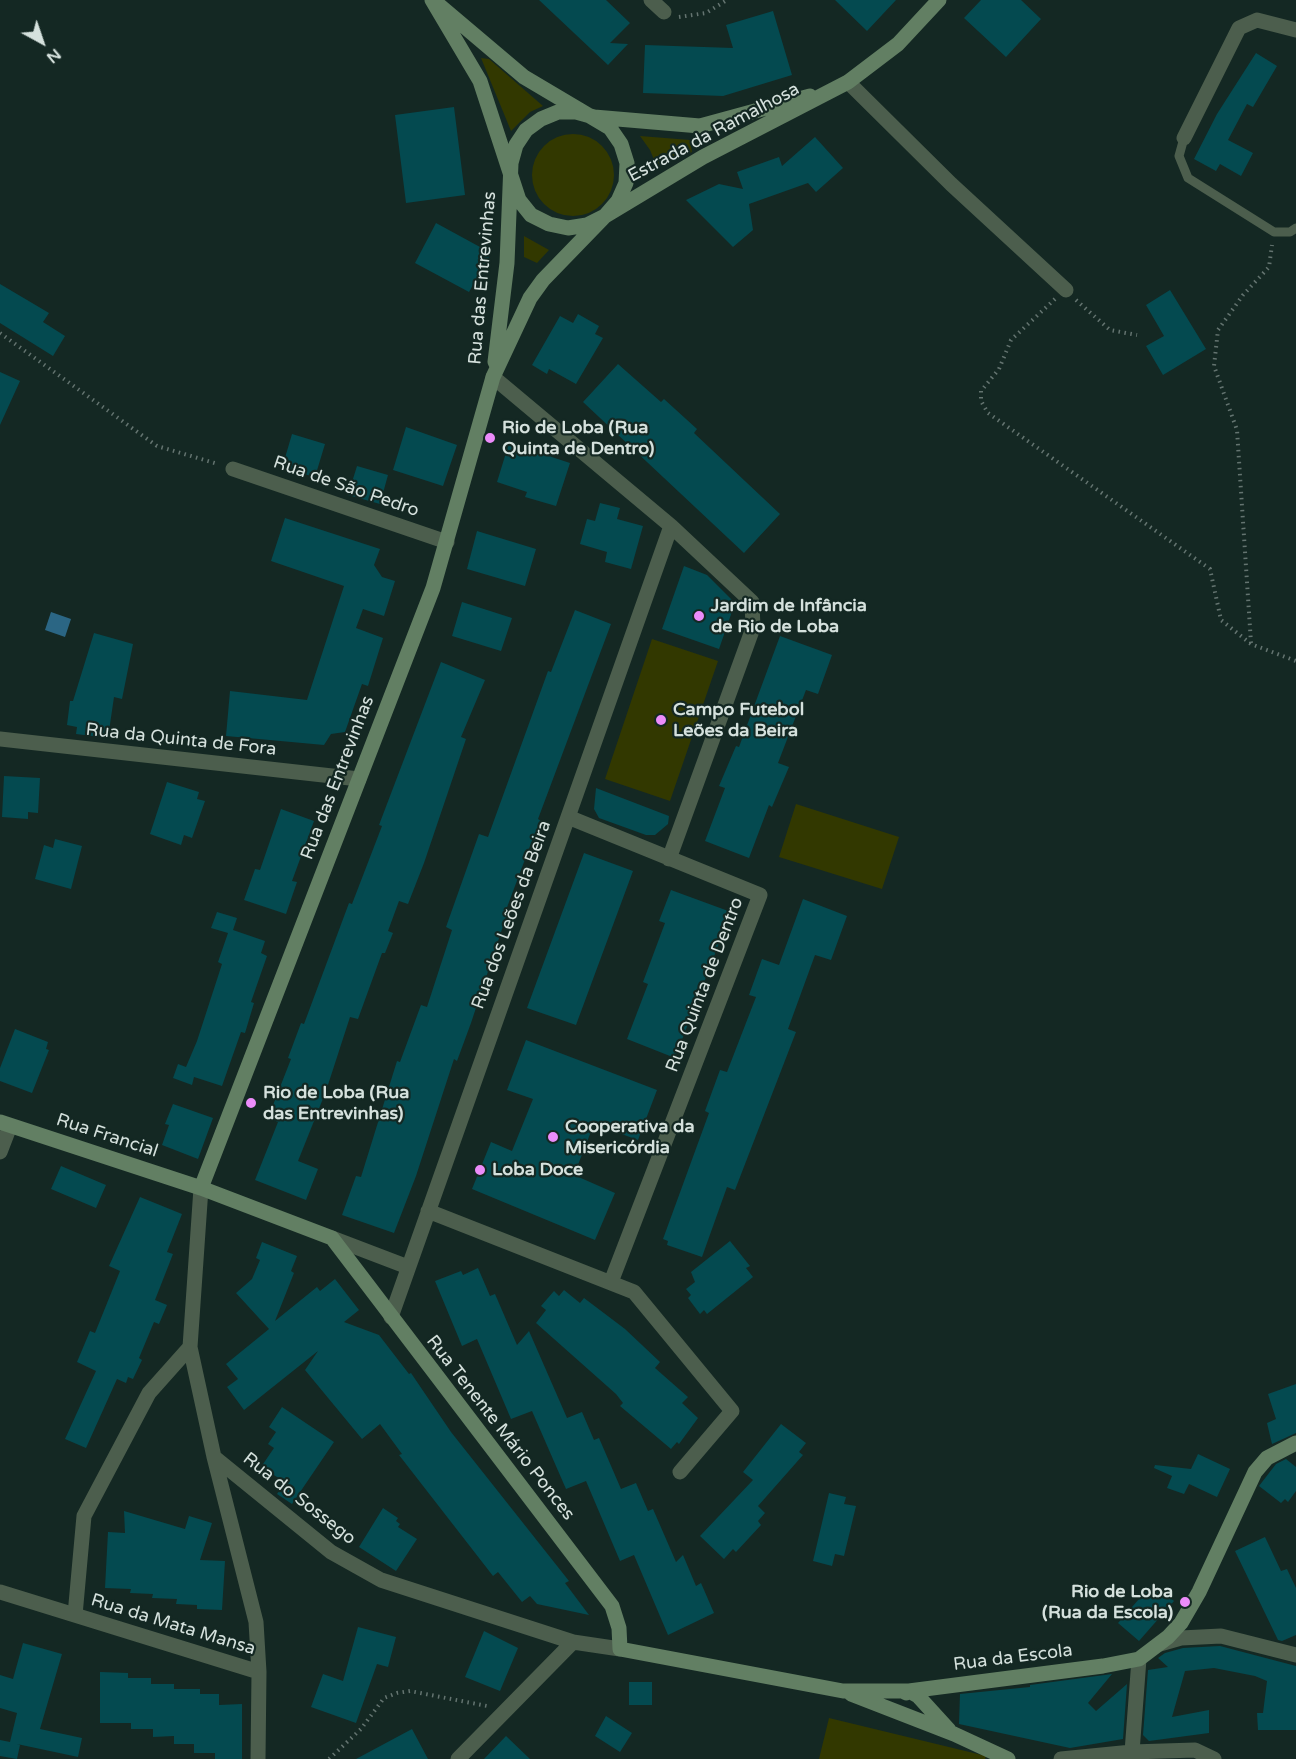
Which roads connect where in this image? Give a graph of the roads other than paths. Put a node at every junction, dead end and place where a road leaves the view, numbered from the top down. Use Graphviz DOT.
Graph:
graph roads {
  1 [pos="432,0"];
  2 [pos="651,0"];
  3 [pos="939,0"];
  4 [pos="664,12"];
  5 [pos="1296,30"];
  6 [pos="845,84"];
  7 [pos="594,117"];
  8 [pos="1184,138"];
  9 [pos="511,182"];
  10 [pos="605,216"];
  11 [pos="1296,228"];
  12 [pos="1066,290"];
  13 [pos="494,377"];
  14 [pos="233,469"];
  15 [pos="671,526"];
  16 [pos="447,542"];
  17 [pos="0,739"];
  18 [pos="359,779"];
  19 [pos="568,817"];
  20 [pos="669,860"];
  21 [pos="5,1124"];
  22 [pos="1,1154"];
  23 [pos="201,1188"];
  24 [pos="428,1211"];
  25 [pos="332,1238"];
  26 [pos="408,1267"];
  27 [pos="611,1282"];
  28 [pos="390,1317"];
  29 [pos="190,1347"];
  30 [pos="1296,1443"];
  31 [pos="214,1457"];
  32 [pos="680,1472"];
  33 [pos="0,1592"];
  34 [pos="75,1615"];
  35 [pos="573,1641"];
  36 [pos="1160,1644"];
  37 [pos="620,1648"];
  38 [pos="1296,1655"];
  39 [pos="1139,1659"];
  40 [pos="260,1672"];
  41 [pos="843,1691"];
  42 [pos="909,1691"];
  43 [pos="907,1716"];
  44 [pos="954,1734"];
  45 [pos="1132,1752"];
  46 [pos="258,1759"];
  47 [pos="458,1759"];
  48 [pos="1008,1759"];
  49 [pos="1061,1759"];
  50 [pos="1214,1759"];
  1 -- 7 [label="street"];
  1 -- 9 [label="street"];
  2 -- 4 [label="street"];
  3 -- 6 [label="street, Estrada da Ramalhosa"];
  5 -- 8 [label="street"];
  6 -- 7 [label="street, Estrada da Ramalhosa"];
  6 -- 10 [label="street, Estrada da Ramalhosa"];
  6 -- 12 [label="street"];
  7 -- 9 [label="street"];
  7 -- 10 [label="street"];
  8 -- 11 [label="lane"];
  9 -- 10 [label="street"];
  9 -- 13 [label="street, Rua das Entrevinhas"];
  10 -- 13 [label="street, Rua das Entrevinhas"];
  13 -- 15 [label="street"];
  13 -- 16 [label="street, Rua das Entrevinhas"];
  14 -- 16 [label="street, Rua de São Pedro"];
  15 -- 19 [label="street, Rua dos Leões da Beira"];
  15 -- 20 [label="street"];
  16 -- 18 [label="street, Rua das Entrevinhas"];
  17 -- 18 [label="street, Rua da Quinta de Fora"];
  18 -- 23 [label="street, Rua das Entrevinhas"];
  19 -- 20 [label="street, Rua Quinta de Dentro"];
  19 -- 24 [label="street, Rua dos Leões da Beira"];
  20 -- 27 [label="street, Rua Quinta de Dentro"];
  21 -- 22 [label="street"];
  21 -- 23 [label="street, Rua Francial"];
  23 -- 25 [label="street"];
  23 -- 29 [label="street, Rua do Sossego"];
  24 -- 26 [label="street, Rua dos Leões da Beira"];
  24 -- 27 [label="street"];
  25 -- 26 [label="street"];
  25 -- 28 [label="street, Rua Tenente Mário Ponces"];
  26 -- 28 [label="street, Rua dos Leões da Beira"];
  27 -- 32 [label="street"];
  28 -- 37 [label="street, Rua Tenente Mário Ponces"];
  29 -- 31 [label="street, Rua do Sossego"];
  29 -- 34 [label="street, Rua da Mata Mansa"];
  30 -- 36 [label="street, Rua da Escola"];
  31 -- 35 [label="street, Rua do Sossego"];
  31 -- 40 [label="street"];
  33 -- 34 [label="street, Rua da Mata Mansa"];
  34 -- 40 [label="street, Rua da Mata Mansa"];
  35 -- 37 [label="street, Rua do Sossego"];
  35 -- 47 [label="street"];
  36 -- 38 [label="street"];
  36 -- 39 [label="street, Rua da Escola"];
  37 -- 41 [label="street, Rua da Escola"];
  39 -- 42 [label="street, Rua da Escola"];
  39 -- 45 [label="street"];
  40 -- 46 [label="street"];
  41 -- 42 [label="street, Rua da Escola"];
  41 -- 43 [label="street"];
  42 -- 43 [label="street"];
  42 -- 44 [label="street"];
  43 -- 44 [label="street"];
  44 -- 48 [label="street"];
  45 -- 49 [label="street"];
  45 -- 50 [label="street"];
}
